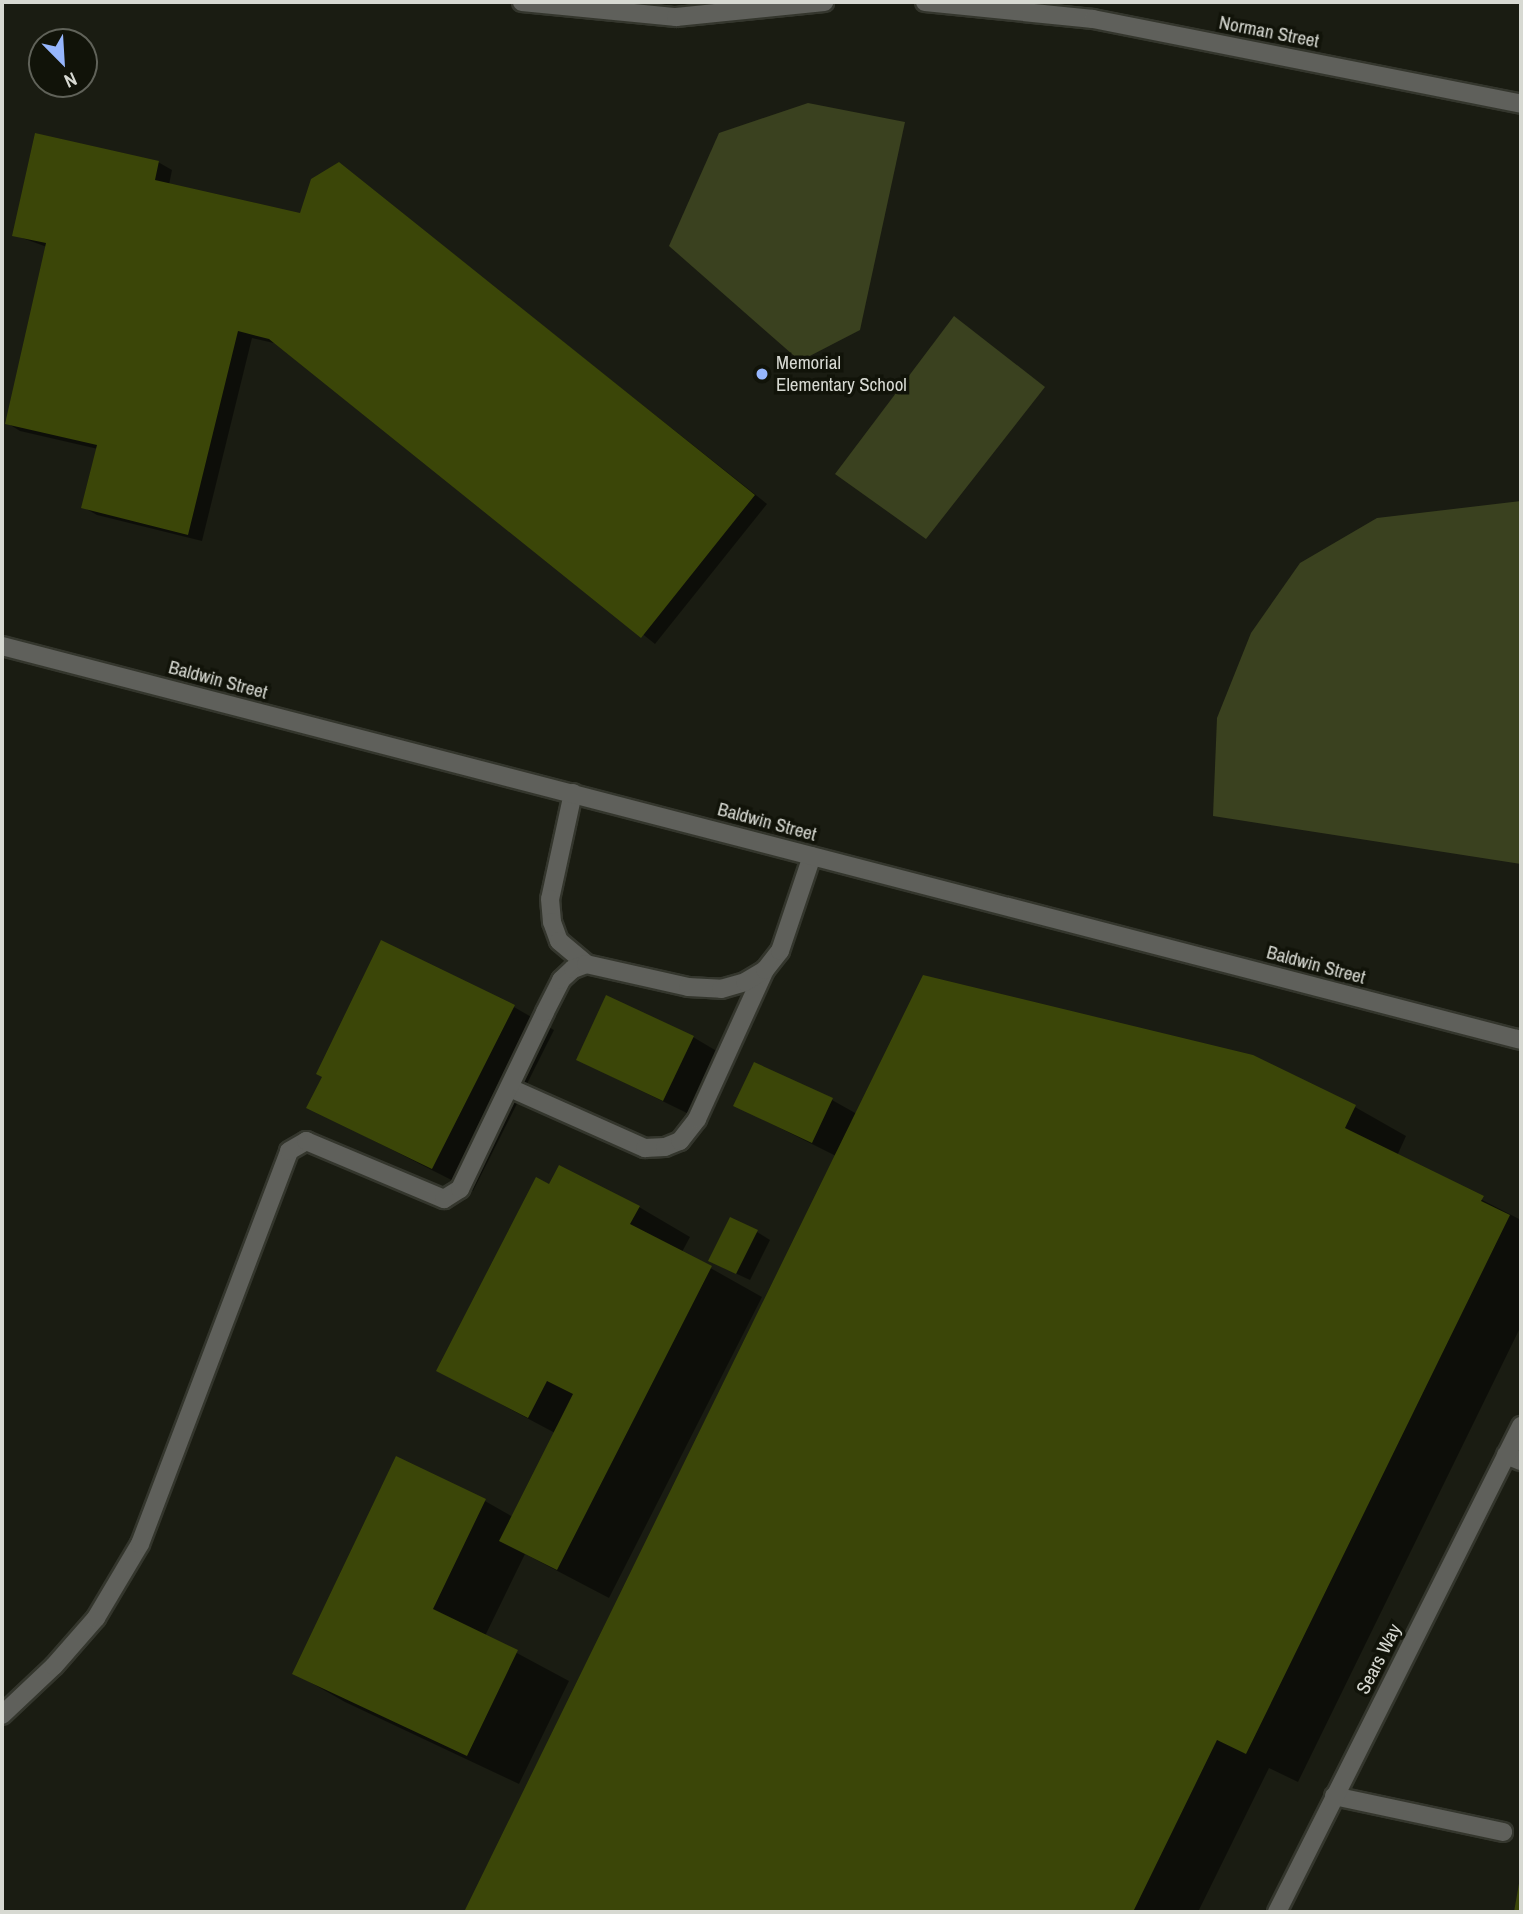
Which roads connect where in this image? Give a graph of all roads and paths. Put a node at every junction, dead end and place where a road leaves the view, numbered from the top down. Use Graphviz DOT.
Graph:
graph roads {
  1 [pos="522,2"];
  2 [pos="824,2"];
  3 [pos="925,2"];
  4 [pos="1521,104"];
  5 [pos="2,646"];
  6 [pos="573,793"];
  7 [pos="812,856"];
  8 [pos="586,964"];
  9 [pos="765,970"];
  10 [pos="1521,1040"];
  11 [pos="510,1088"];
  12 [pos="1521,1426"];
  13 [pos="1514,1458"];
  14 [pos="2,1715"];
  15 [pos="1334,1796"];
  16 [pos="1503,1832"];
  17 [pos="1277,1912"];
  1 -- 2 [label="street"];
  3 -- 4 [label="street, Norman Street"];
  5 -- 6 [label="street, Baldwin Street"];
  6 -- 7 [label="street, Baldwin Street"];
  6 -- 8 [label="street"];
  7 -- 9 [label="street"];
  7 -- 10 [label="street, Baldwin Street"];
  8 -- 9 [label="street"];
  8 -- 11 [label="street"];
  9 -- 11 [label="street"];
  11 -- 14 [label="street"];
  12 -- 13 [label="street, Sears Way"];
  13 -- 15 [label="street, Sears Way"];
  15 -- 16 [label="street"];
  15 -- 17 [label="street, Sears Way"];
}
